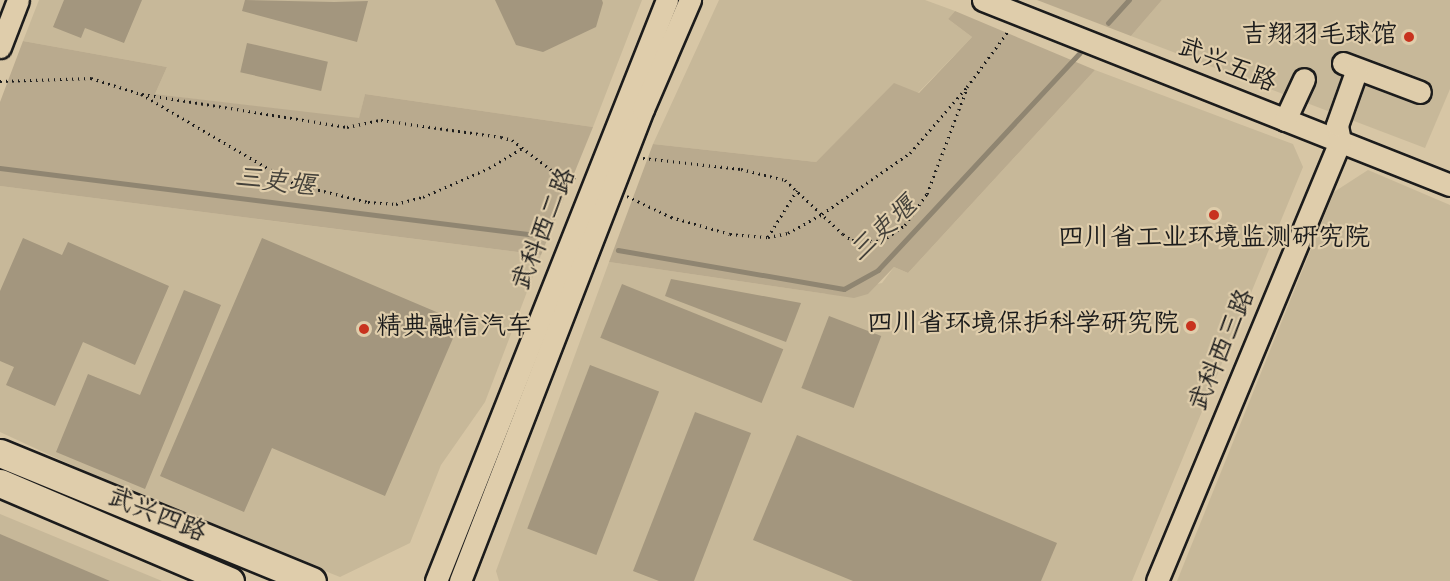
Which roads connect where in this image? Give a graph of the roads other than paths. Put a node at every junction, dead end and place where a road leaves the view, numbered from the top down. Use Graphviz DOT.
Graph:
graph roads {
  1 [pos="18,0"];
  2 [pos="667,0"];
  3 [pos="690,0"];
  4 [pos="983,0"];
  5 [pos="0,47"];
  6 [pos="1304,80"];
  7 [pos="1420,92"];
  8 [pos="1285,120"];
  9 [pos="1340,141"];
  10 [pos="605,181"];
  11 [pos="1450,185"];
  12 [pos="0,453"];
  13 [pos="0,483"];
  14 [pos="230,581"];
  15 [pos="312,581"];
  16 [pos="436,581"];
  17 [pos="460,581"];
  18 [pos="1157,581"];
  1 -- 5 [label="street"];
  2 -- 10 [label="street, 武科西二路"];
  3 -- 10 [label="street, 武科西二路"];
  4 -- 8 [label="street, 武兴五路"];
  6 -- 8 [label="street"];
  7 -- 9 [label="street, 武科西三路"];
  8 -- 9 [label="street, 武兴五路"];
  9 -- 11 [label="street, 武兴五路"];
  9 -- 18 [label="street, 武科西三路"];
  10 -- 16 [label="street, 武科西二路"];
  10 -- 17 [label="street, 武科西二路"];
  12 -- 15 [label="main road, 武兴四路"];
  13 -- 14 [label="main road, 武兴四路"];
}
